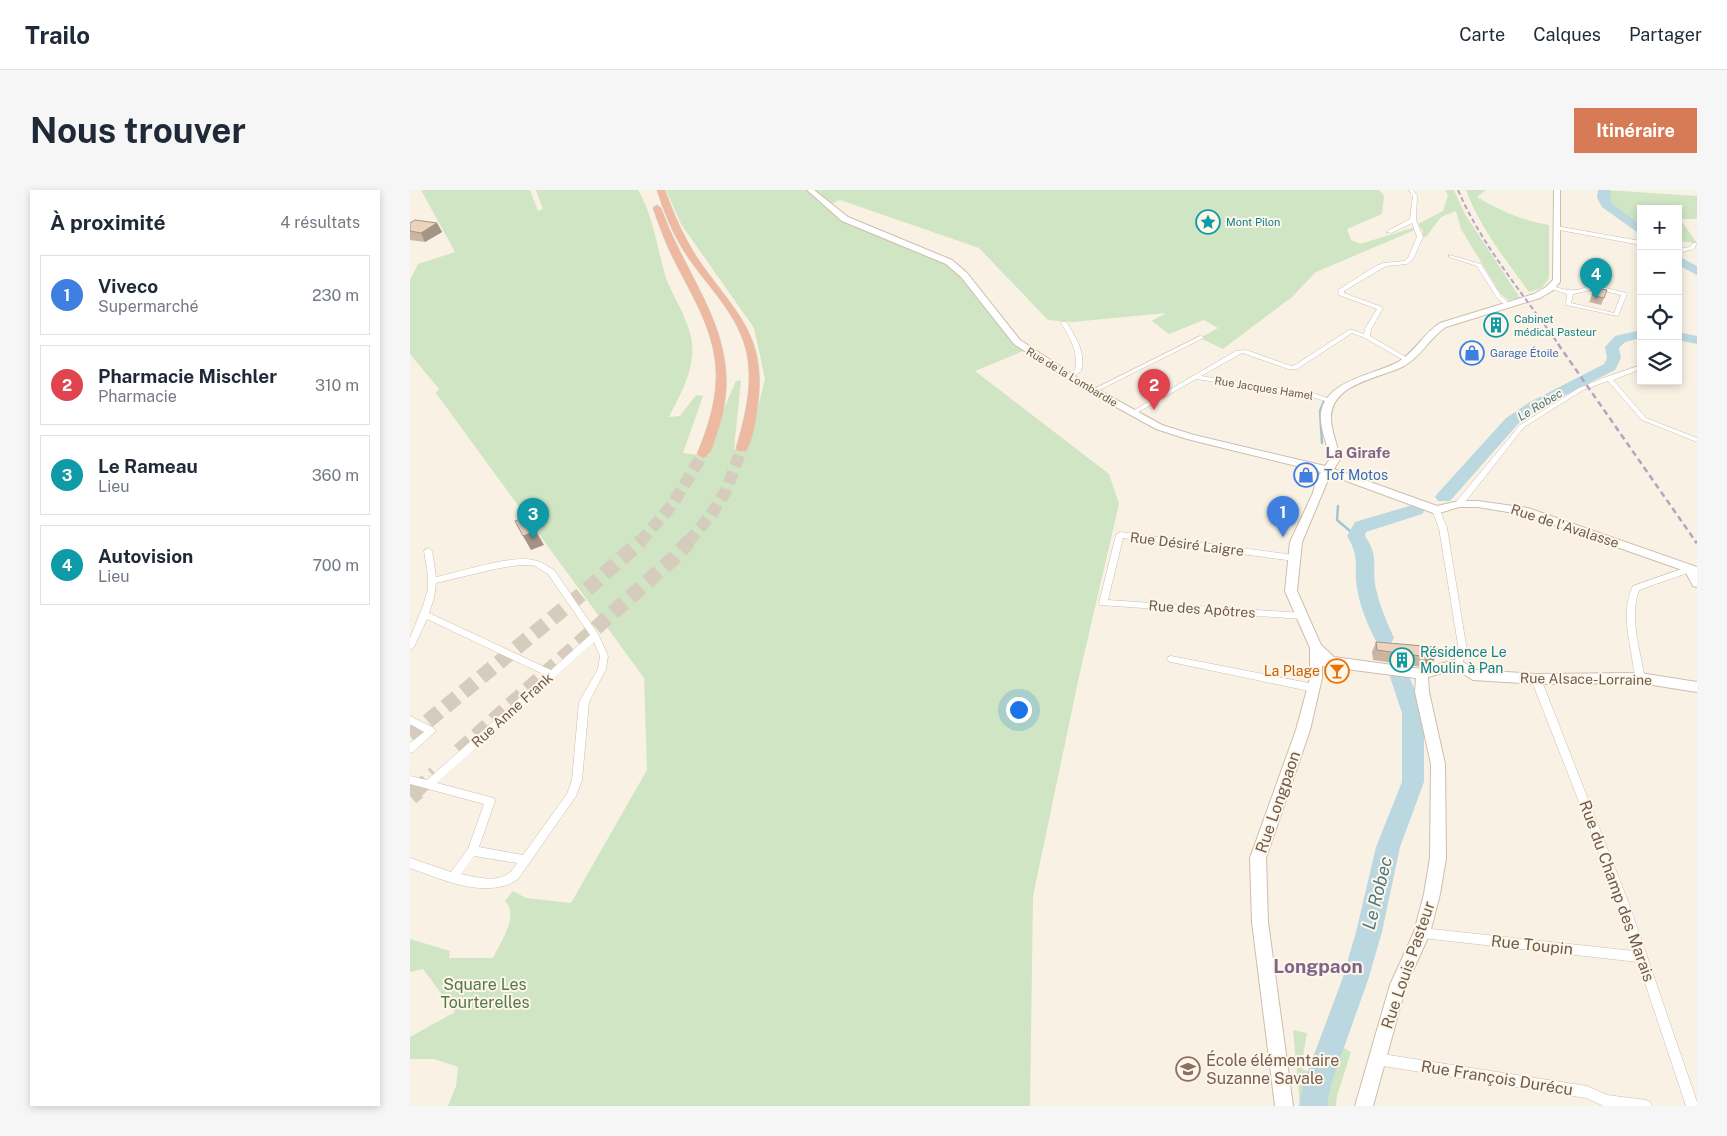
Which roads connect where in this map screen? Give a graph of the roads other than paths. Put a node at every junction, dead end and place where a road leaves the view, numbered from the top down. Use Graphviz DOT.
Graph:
graph roads {
  1 [pos="651,190"];
  2 [pos="660,190"];
  3 [pos="810,190"];
  4 [pos="1411,190"];
  5 [pos="1557,190"];
  6 [pos="1413,220"];
  7 [pos="1418,228"];
  8 [pos="1556,228"];
  9 [pos="1388,232"];
  10 [pos="1637,242"];
  11 [pos="1695,244"];
  12 [pos="1682,250"];
  13 [pos="1451,256"];
  14 [pos="1552,288"];
  15 [pos="1570,293"];
  16 [pos="1508,305"];
  17 [pos="1064,323"];
  18 [pos="1202,337"];
  19 [pos="1367,337"];
  20 [pos="1407,360"];
  21 [pos="1637,368"];
  22 [pos="1070,377"];
  23 [pos="1195,377"];
  24 [pos="1608,378"];
  25 [pos="1093,391"];
  26 [pos="1332,401"];
  27 [pos="1133,413"];
  28 [pos="1697,440"];
  29 [pos="742,448"];
  30 [pos="703,454"];
  31 [pos="1326,470"];
  32 [pos="1459,504"];
  33 [pos="1436,510"];
  34 [pos="428,551"];
  35 [pos="1294,558"];
  36 [pos="1694,570"];
  37 [pos="432,581"];
  38 [pos="1697,584"];
  39 [pos="1102,603"];
  40 [pos="424,614"];
  41 [pos="1302,616"];
  42 [pos="595,636"];
  43 [pos="410,646"];
  44 [pos="1316,648"];
  45 [pos="1171,659"];
  46 [pos="1332,661"];
  47 [pos="1315,664"];
  48 [pos="1458,664"];
  49 [pos="1422,674"];
  50 [pos="552,675"];
  51 [pos="1640,678"];
  52 [pos="1536,679"];
  53 [pos="1697,687"];
  54 [pos="1314,688"];
  55 [pos="410,720"];
  56 [pos="410,749"];
  57 [pos="410,780"];
  58 [pos="429,784"];
  59 [pos="472,851"];
  60 [pos="525,860"];
  61 [pos="410,863"];
  62 [pos="454,876"];
  63 [pos="1422,933"];
  64 [pos="1642,957"];
  65 [pos="1376,1059"];
  66 [pos="1284,1106"];
  67 [pos="1364,1106"];
  68 [pos="1646,1106"];
  69 [pos="1692,1106"];
  1 -- 30 [label="highway"];
  2 -- 29 [label="highway"];
  3 -- 22 [label="main road, Rue de la Lombardie"];
  4 -- 6 [label="street"];
  5 -- 8 [label="main road"];
  6 -- 7 [label="street"];
  6 -- 9 [label="street"];
  7 -- 19 [label="street"];
  8 -- 10 [label="street"];
  8 -- 14 [label="main road"];
  11 -- 12 [label="street"];
  13 -- 16 [label="street"];
  14 -- 15 [label="street"];
  14 -- 16 [label="main road"];
  15 -- 15 [label="street"];
  16 -- 20 [label="main road"];
  17 -- 22 [label="street"];
  18 -- 25 [label="street"];
  19 -- 20 [label="street"];
  19 -- 23 [label="street"];
  20 -- 26 [label="main road"];
  21 -- 24 [label="street"];
  22 -- 25 [label="main road, Rue de la Lombardie"];
  23 -- 26 [label="street, Rue Jacques Hamel"];
  23 -- 27 [label="street"];
  24 -- 28 [label="street"];
  24 -- 32 [label="street"];
  25 -- 27 [label="main road, Rue de la Lombardie"];
  26 -- 31 [label="main road"];
  27 -- 31 [label="main road, Rue de la Lombardie"];
  31 -- 33 [label="main road, Rue de la Lombardie"];
  31 -- 35 [label="main road"];
  32 -- 33 [label="main road, Rue de l'Avalasse"];
  32 -- 36 [label="main road, Rue de l'Avalasse"];
  33 -- 48 [label="street"];
  34 -- 37 [label="street"];
  35 -- 39 [label="street, Rue Désiré Laigre"];
  35 -- 41 [label="main road"];
  36 -- 38 [label="main road"];
  36 -- 51 [label="street"];
  37 -- 40 [label="street"];
  37 -- 42 [label="street"];
  39 -- 41 [label="street, Rue des Apôtres"];
  40 -- 43 [label="street"];
  40 -- 50 [label="street"];
  41 -- 44 [label="main road"];
  42 -- 50 [label="street, Rue Anne Frank"];
  42 -- 60 [label="street"];
  44 -- 46 [label="main road"];
  44 -- 47 [label="main road, Rue Longpaon"];
  45 -- 54 [label="street"];
  46 -- 47 [label="main road"];
  46 -- 49 [label="main road"];
  47 -- 54 [label="main road, Rue Longpaon"];
  48 -- 49 [label="main road"];
  48 -- 52 [label="main road, Rue Alsace-Lorraine"];
  49 -- 63 [label="main road, Rue Louis Pasteur"];
  50 -- 58 [label="street, Rue Anne Frank"];
  51 -- 52 [label="main road, Rue Alsace-Lorraine"];
  51 -- 53 [label="main road, Rue Alsace-Lorraine"];
  52 -- 64 [label="street, Rue du Champ des Marais"];
  54 -- 66 [label="main road, Rue Longpaon"];
  55 -- 56 [label="street"];
  57 -- 58 [label="street"];
  58 -- 59 [label="street"];
  59 -- 60 [label="street"];
  59 -- 62 [label="street"];
  60 -- 62 [label="street"];
  61 -- 62 [label="street"];
  63 -- 64 [label="street, Rue Toupin"];
  63 -- 65 [label="main road, Rue Louis Pasteur"];
  64 -- 69 [label="street, Rue du Champ des Marais"];
  65 -- 67 [label="main road, Rue Louis Pasteur"];
  65 -- 68 [label="street, Rue François Durécu"];
}
